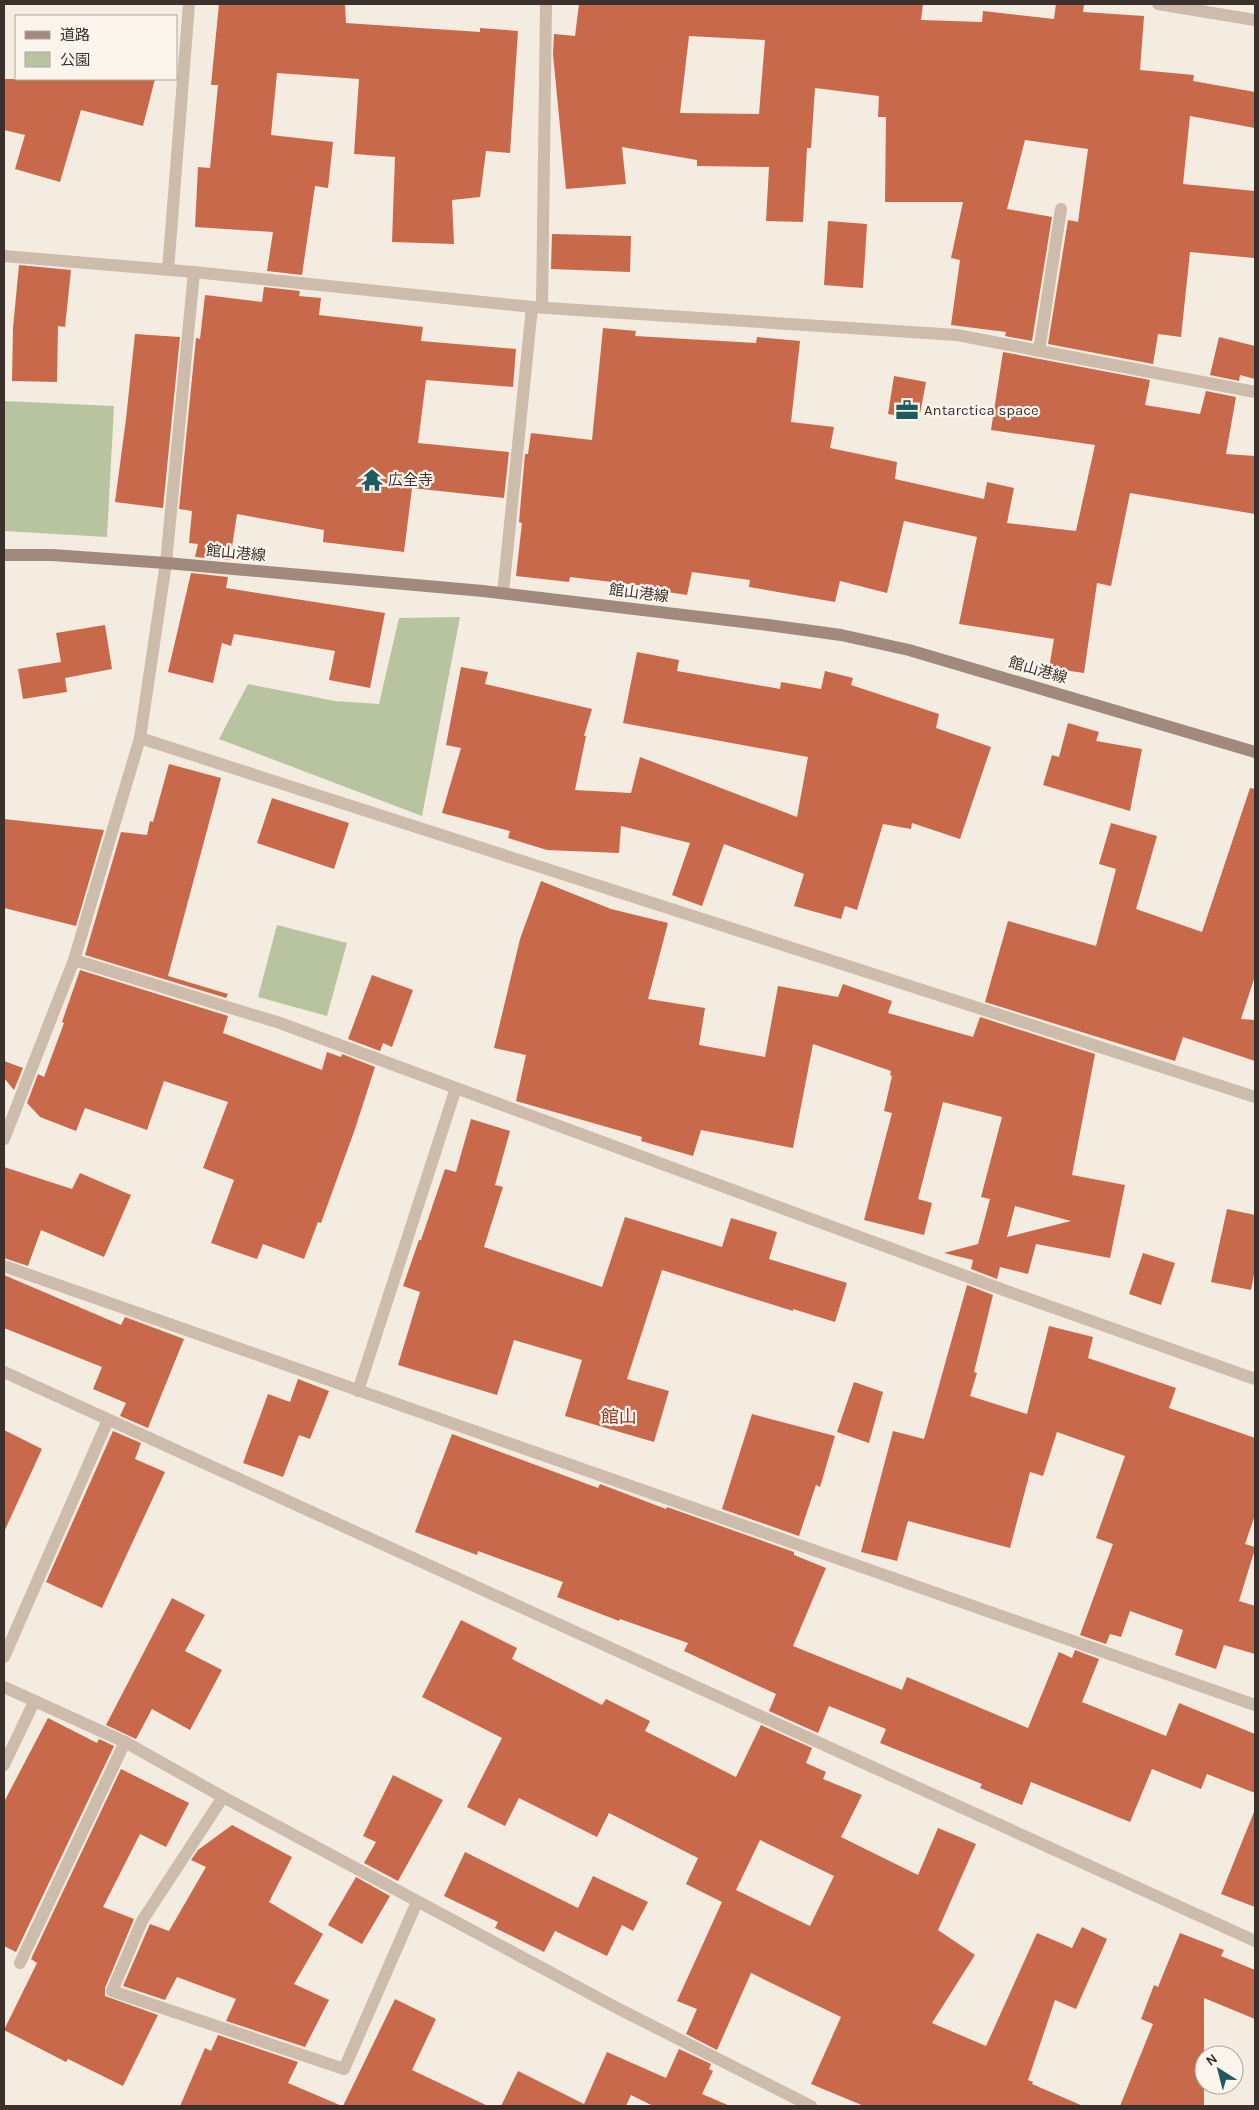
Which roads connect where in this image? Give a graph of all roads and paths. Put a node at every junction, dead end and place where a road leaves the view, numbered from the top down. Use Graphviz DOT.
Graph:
graph roads {
  1 [pos="189,4"];
  2 [pos="546,4"];
  3 [pos="1158,4"];
  4 [pos="1255,20"];
  5 [pos="1061,208"];
  6 [pos="4,256"];
  7 [pos="168,270"];
  8 [pos="194,272"];
  9 [pos="537,307"];
  10 [pos="1039,351"];
  11 [pos="1255,392"];
  12 [pos="4,555"];
  13 [pos="166,563"];
  14 [pos="503,594"];
  15 [pos="140,738"];
  16 [pos="1255,752"];
  17 [pos="74,960"];
  18 [pos="456,1088"];
  19 [pos="1255,1097"];
  20 [pos="4,1139"];
  21 [pos="4,1266"];
  22 [pos="4,1372"];
  23 [pos="1255,1379"];
  24 [pos="358,1391"];
  25 [pos="108,1420"];
  26 [pos="4,1656"];
  27 [pos="4,1687"];
  28 [pos="34,1702"];
  29 [pos="1255,1705"];
  30 [pos="125,1742"];
  31 [pos="4,1765"];
  32 [pos="222,1797"];
  33 [pos="417,1902"];
  34 [pos="1255,1941"];
  35 [pos="20,1963"];
  36 [pos="811,2106"];
  1 -- 7 [label="street"];
  2 -- 9 [label="street"];
  3 -- 4 [label="street"];
  5 -- 10 [label="street"];
  6 -- 7 [label="street"];
  7 -- 8 [label="street"];
  8 -- 9 [label="street"];
  8 -- 13 [label="street"];
  9 -- 10 [label="street"];
  9 -- 14 [label="street"];
  10 -- 11 [label="street"];
  12 -- 13 [label="main road, 館山港線"];
  13 -- 14 [label="main road, 館山港線"];
  13 -- 15 [label="street"];
  14 -- 16 [label="main road, 館山港線"];
  15 -- 17 [label="street"];
  15 -- 19 [label="street"];
  17 -- 18 [label="street"];
  17 -- 20 [label="street"];
  18 -- 23 [label="street"];
  18 -- 24 [label="street"];
  21 -- 24 [label="street"];
  22 -- 25 [label="street"];
  24 -- 29 [label="street"];
  25 -- 26 [label="street"];
  25 -- 34 [label="street"];
  27 -- 28 [label="street"];
  28 -- 30 [label="street"];
  28 -- 31 [label="street"];
  30 -- 32 [label="street"];
  30 -- 35 [label="street"];
  32 -- 33 [label="street"];
  32 -- 33 [label="street"];
  33 -- 36 [label="street"];
}
